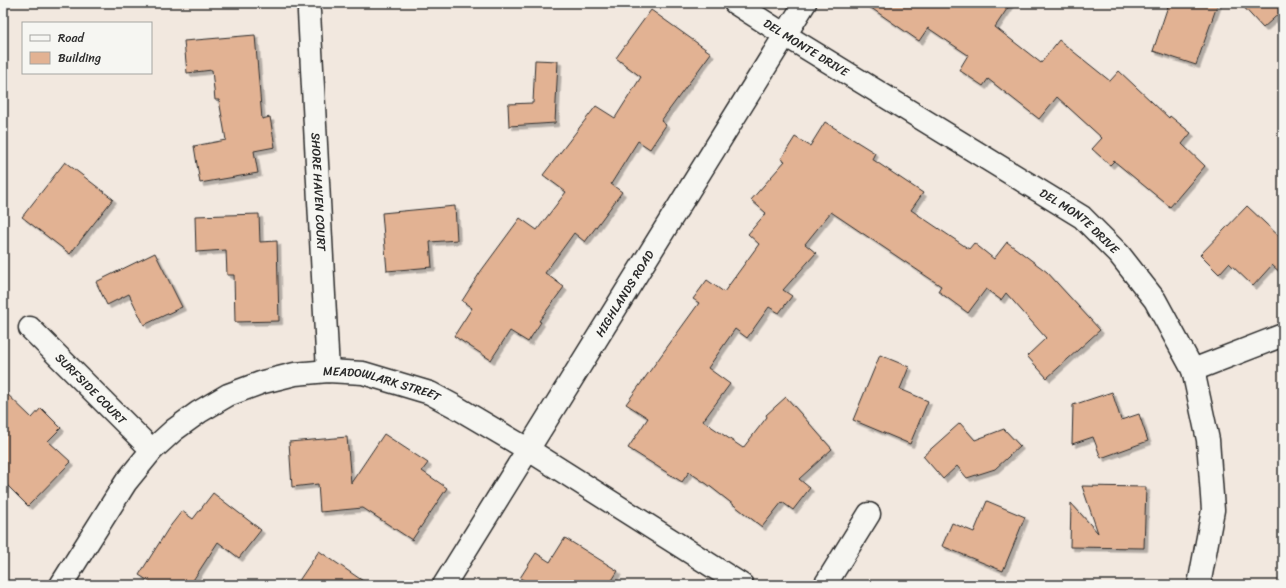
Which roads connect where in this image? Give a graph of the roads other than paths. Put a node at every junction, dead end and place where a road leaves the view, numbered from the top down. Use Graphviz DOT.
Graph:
graph roads {
  1 [pos="735,3"];
  2 [pos="805,3"];
  3 [pos="309,12"];
  4 [pos="785,35"];
  5 [pos="30,328"];
  6 [pos="1283,335"];
  7 [pos="1193,370"];
  8 [pos="328,371"];
  9 [pos="152,450"];
  10 [pos="529,450"];
  11 [pos="869,514"];
  12 [pos="61,585"];
  13 [pos="444,585"];
  14 [pos="742,585"];
  15 [pos="825,585"];
  16 [pos="1199,585"];
  1 -- 4 [label="street, DEL MONTE DRIVE"];
  2 -- 4 [label="street, HIGHLANDS ROAD"];
  3 -- 8 [label="street, SHORE HAVEN COURT"];
  4 -- 7 [label="street, DEL MONTE DRIVE"];
  4 -- 10 [label="street, HIGHLANDS ROAD"];
  5 -- 9 [label="street, SURFSIDE COURT"];
  6 -- 7 [label="street"];
  7 -- 16 [label="street, DEL MONTE DRIVE"];
  8 -- 9 [label="street, MEADOWLARK STREET"];
  8 -- 10 [label="street, MEADOWLARK STREET"];
  9 -- 12 [label="street, MEADOWLARK STREET"];
  10 -- 13 [label="street, HIGHLANDS ROAD"];
  10 -- 14 [label="street, MEADOWLARK STREET"];
  11 -- 15 [label="street"];
}
